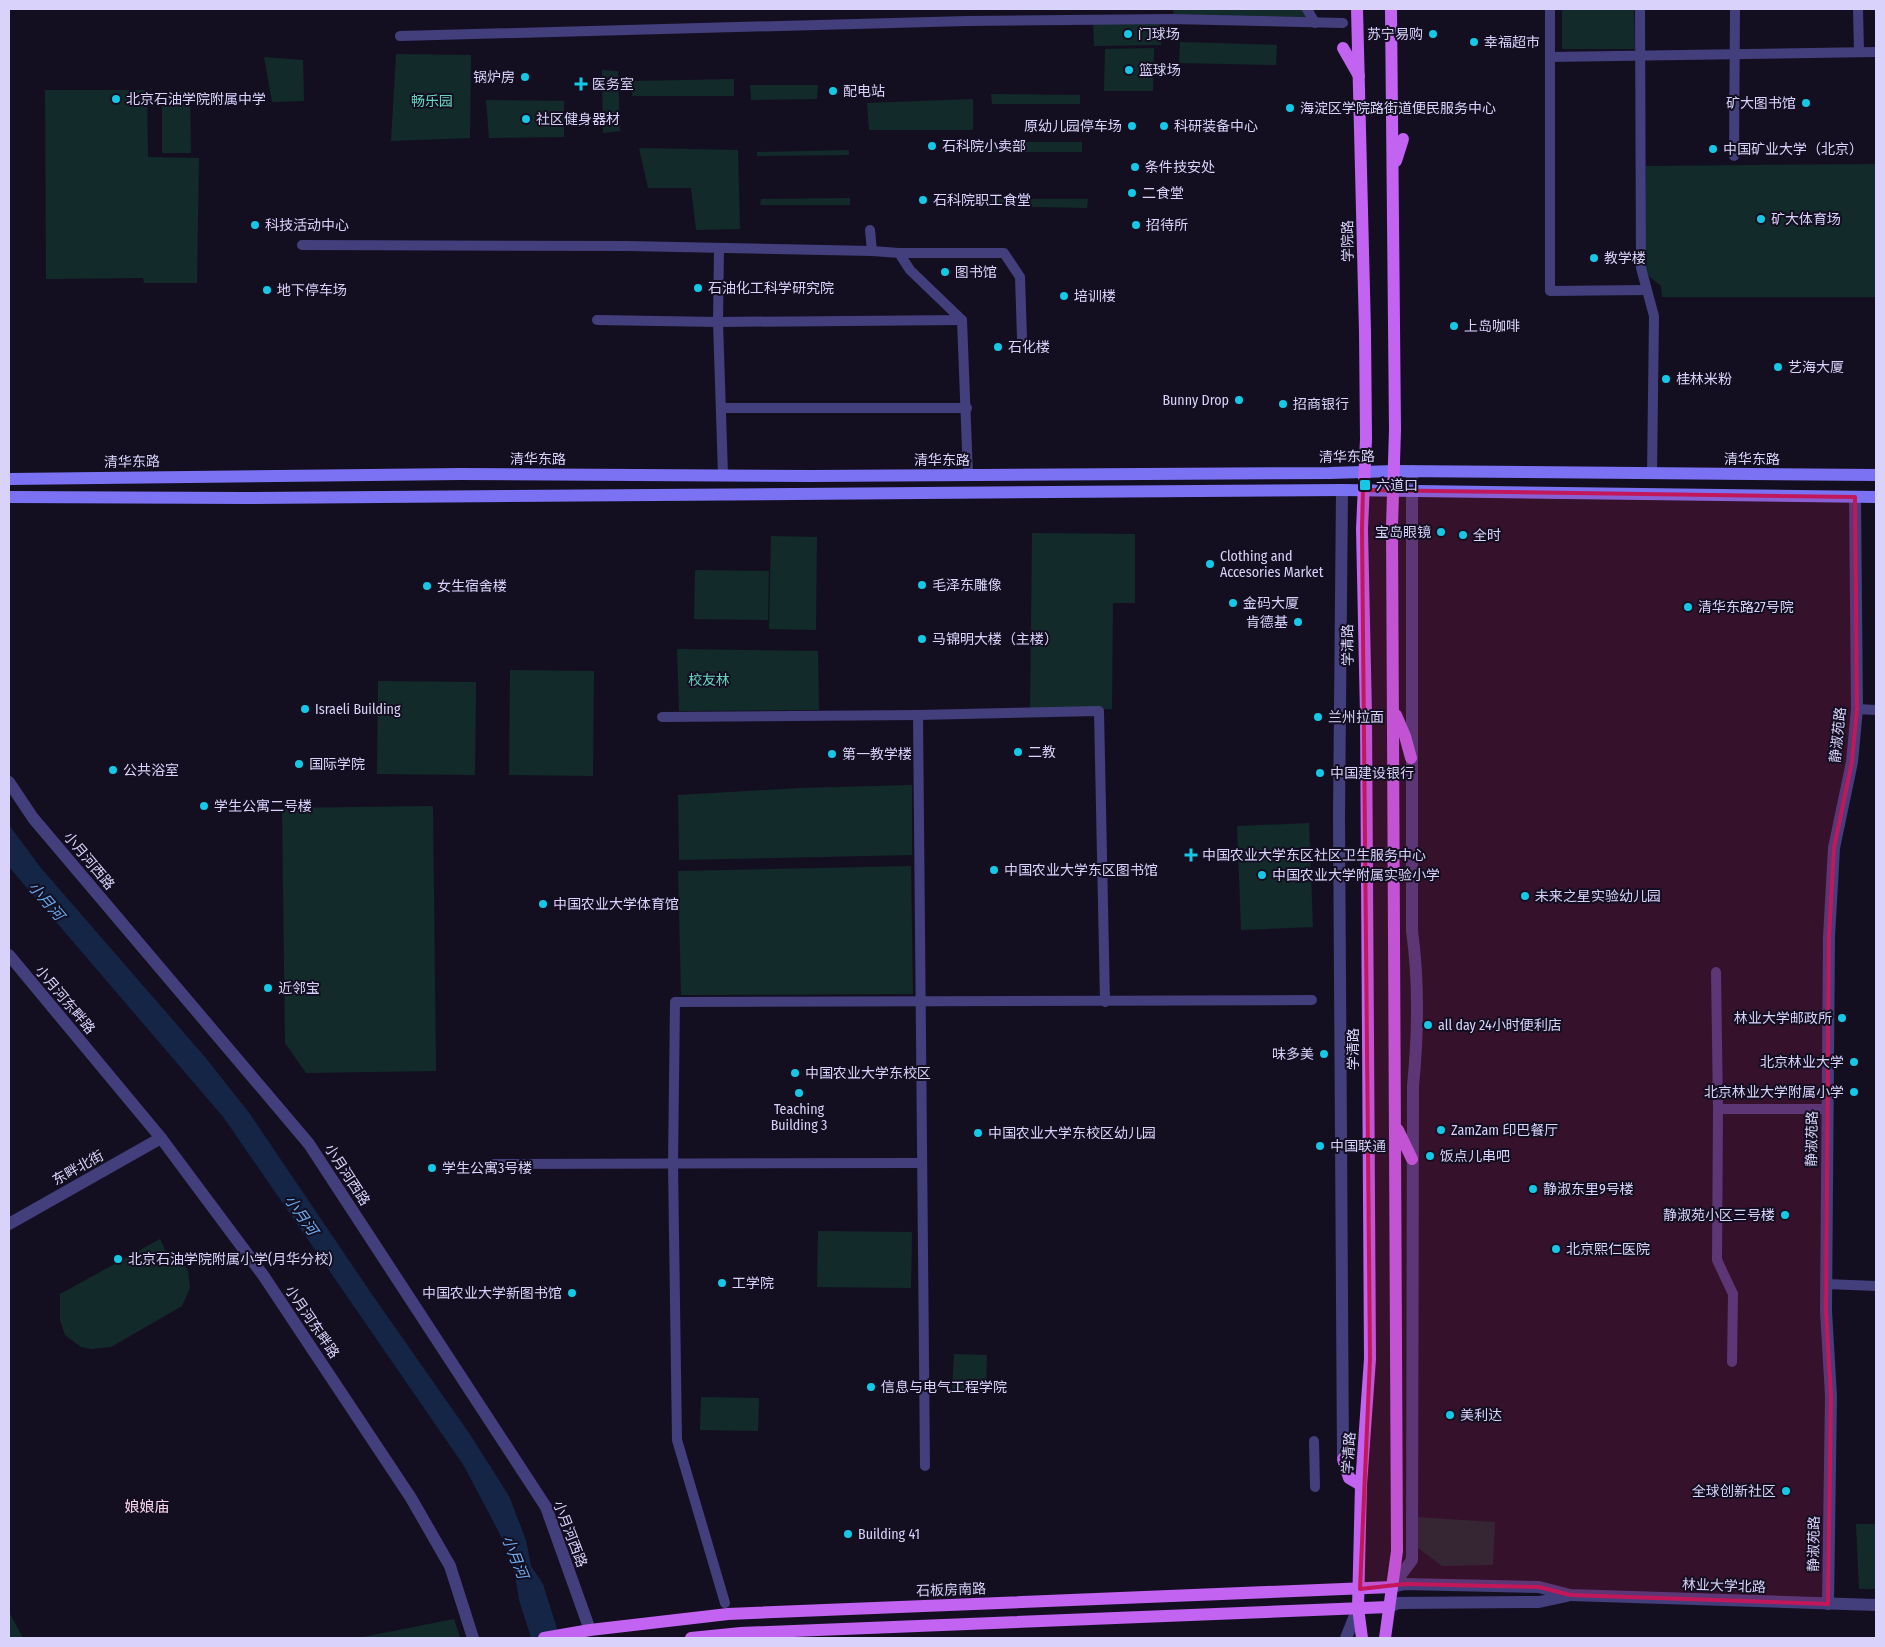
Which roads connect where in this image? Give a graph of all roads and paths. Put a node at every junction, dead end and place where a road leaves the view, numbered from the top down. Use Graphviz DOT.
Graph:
graph roads {
  1 [pos="1307,9"];
  2 [pos="1357,9"];
  3 [pos="1391,9"];
  4 [pos="1550,9"];
  5 [pos="1640,9"];
  6 [pos="1735,9"];
  7 [pos="1858,9"];
  8 [pos="1170,14"];
  9 [pos="1315,23"];
  10 [pos="1342,23"];
  11 [pos="400,36"];
  12 [pos="1343,48"];
  13 [pos="1859,52"];
  14 [pos="1876,52"];
  15 [pos="1735,53"];
  16 [pos="1640,54"];
  17 [pos="1551,57"];
  18 [pos="1359,78"];
  19 [pos="1403,139"];
  20 [pos="1734,156"];
  21 [pos="1393,170"];
  22 [pos="870,230"];
  23 [pos="302,245"];
  24 [pos="719,249"];
  25 [pos="872,251"];
  26 [pos="899,253"];
  27 [pos="1645,290"];
  28 [pos="597,320"];
  29 [pos="962,320"];
  30 [pos="718,322"];
  31 [pos="1022,338"];
  32 [pos="720,408"];
  33 [pos="967,408"];
  34 [pos="1394,471"];
  35 [pos="1412,471"];
  36 [pos="1364,473"];
  37 [pos="1652,474"];
  38 [pos="1839,474"];
  39 [pos="723,475"];
  40 [pos="968,475"];
  41 [pos="1873,475"];
  42 [pos="243,476"];
  43 [pos="9,479"];
  44 [pos="1342,490"];
  45 [pos="1363,490"];
  46 [pos="1412,490"];
  47 [pos="1393,491"];
  48 [pos="9,497"];
  49 [pos="1839,497"];
  50 [pos="1866,497"];
  51 [pos="242,498"];
  52 [pos="1857,709"];
  53 [pos="1394,710"];
  54 [pos="1876,710"];
  55 [pos="918,715"];
  56 [pos="662,717"];
  57 [pos="1411,758"];
  58 [pos="9,782"];
  59 [pos="9,956"];
  60 [pos="1716,972"];
  61 [pos="1312,1000"];
  62 [pos="919,1002"];
  63 [pos="1105,1002"];
  64 [pos="1718,1109"];
  65 [pos="1827,1109"];
  66 [pos="1396,1128"];
  67 [pos="161,1138"];
  68 [pos="1412,1159"];
  69 [pos="921,1163"];
  70 [pos="494,1164"];
  71 [pos="673,1164"];
  72 [pos="9,1224"];
  73 [pos="1826,1284"];
  74 [pos="1876,1286"];
  75 [pos="1732,1362"];
  76 [pos="1314,1441"];
  77 [pos="1343,1459"];
  78 [pos="925,1466"];
  79 [pos="1361,1485"];
  80 [pos="1315,1487"];
  81 [pos="1392,1587"];
  82 [pos="1360,1588"];
  83 [pos="1570,1595"];
  84 [pos="725,1603"];
  85 [pos="1828,1604"];
  86 [pos="1876,1605"];
  87 [pos="1388,1607"];
  88 [pos="1358,1608"];
  89 [pos="590,1630"];
  90 [pos="742,1636"];
  91 [pos="473,1638"];
  92 [pos="544,1638"];
  93 [pos="691,1638"];
  94 [pos="1346,1638"];
  95 [pos="1362,1638"];
  96 [pos="1384,1638"];
  1 -- 9 [label="street"];
  2 -- 18 [label="main road, 学院路"];
  3 -- 21 [label="main road"];
  4 -- 17 [label="street"];
  5 -- 16 [label="street"];
  6 -- 15 [label="street"];
  7 -- 13 [label="street"];
  8 -- 9 [label="street"];
  8 -- 11 [label="street"];
  9 -- 10 [label="street"];
  12 -- 18 [label="main road"];
  13 -- 14 [label="street"];
  13 -- 15 [label="street"];
  15 -- 16 [label="street"];
  15 -- 20 [label="street"];
  16 -- 17 [label="street"];
  16 -- 27 [label="street"];
  17 -- 27 [label="street"];
  18 -- 36 [label="main road, 学院路"];
  19 -- 21 [label="main road"];
  21 -- 34 [label="main road"];
  22 -- 25 [label="street"];
  23 -- 24 [label="street"];
  24 -- 25 [label="street"];
  24 -- 30 [label="street"];
  25 -- 26 [label="street"];
  26 -- 29 [label="street"];
  26 -- 31 [label="street"];
  27 -- 37 [label="street"];
  28 -- 30 [label="street"];
  29 -- 30 [label="street"];
  29 -- 33 [label="street"];
  30 -- 32 [label="street"];
  32 -- 33 [label="street"];
  32 -- 39 [label="street"];
  33 -- 40 [label="street"];
  34 -- 35 [label="main road, 清华东路"];
  34 -- 36 [label="main road, 清华东路"];
  34 -- 47 [label="main road"];
  35 -- 37 [label="main road, 清华东路"];
  35 -- 46 [label="street"];
  36 -- 40 [label="main road, 清华东路"];
  36 -- 45 [label="main road, 学院路"];
  37 -- 38 [label="main road, 清华东路"];
  38 -- 41 [label="main road, 清华东路"];
  38 -- 49 [label="main road"];
  39 -- 40 [label="main road, 清华东路"];
  39 -- 42 [label="main road, 清华东路"];
  41 -- 50 [label="main road"];
  42 -- 43 [label="main road, 清华东路"];
  42 -- 51 [label="main road"];
  44 -- 45 [label="main road"];
  44 -- 51 [label="main road"];
  44 -- 77 [label="street, 学清路"];
  45 -- 47 [label="main road"];
  45 -- 79 [label="main road, 学清路"];
  46 -- 47 [label="main road"];
  46 -- 49 [label="main road"];
  46 -- 57 [label="street"];
  47 -- 53 [label="main road"];
  48 -- 51 [label="main road"];
  49 -- 50 [label="main road"];
  50 -- 52 [label="street, 静淑苑路"];
  52 -- 54 [label="street"];
  52 -- 65 [label="street, 静淑苑路"];
  53 -- 57 [label="main road"];
  53 -- 66 [label="main road"];
  55 -- 56 [label="street"];
  55 -- 62 [label="street"];
  55 -- 63 [label="street"];
  57 -- 68 [label="street"];
  58 -- 89 [label="street, 小月河西路"];
  59 -- 67 [label="street, 小月河东畔路"];
  60 -- 64 [label="street"];
  61 -- 63 [label="street"];
  62 -- 63 [label="street"];
  62 -- 69 [label="street"];
  62 -- 71 [label="street"];
  64 -- 65 [label="street"];
  64 -- 75 [label="street"];
  65 -- 73 [label="street, 静淑苑路"];
  66 -- 68 [label="main road"];
  66 -- 81 [label="main road"];
  67 -- 72 [label="street, 东畔北街"];
  67 -- 91 [label="street, 小月河东畔路"];
  68 -- 81 [label="street"];
  69 -- 71 [label="street"];
  69 -- 78 [label="street"];
  70 -- 71 [label="street"];
  71 -- 84 [label="street"];
  73 -- 74 [label="street"];
  73 -- 85 [label="street, 静淑苑路"];
  76 -- 80 [label="street"];
  77 -- 79 [label="main road"];
  79 -- 82 [label="main road, 学清路"];
  81 -- 82 [label="main road, 石板房南路"];
  81 -- 83 [label="street, 林业大学北路"];
  81 -- 87 [label="main road"];
  82 -- 88 [label="main road, 学清路"];
  82 -- 89 [label="main road, 石板房南路"];
  83 -- 85 [label="street, 林业大学北路"];
  83 -- 87 [label="street, 林业大学北路"];
  85 -- 86 [label="street, 林业大学北路"];
  87 -- 88 [label="main road"];
  87 -- 96 [label="main road"];
  88 -- 90 [label="main road"];
  88 -- 94 [label="street, 学清路"];
  88 -- 95 [label="main road, 学清路"];
  89 -- 92 [label="main road, 石板房南路"];
  90 -- 93 [label="main road"];
}
